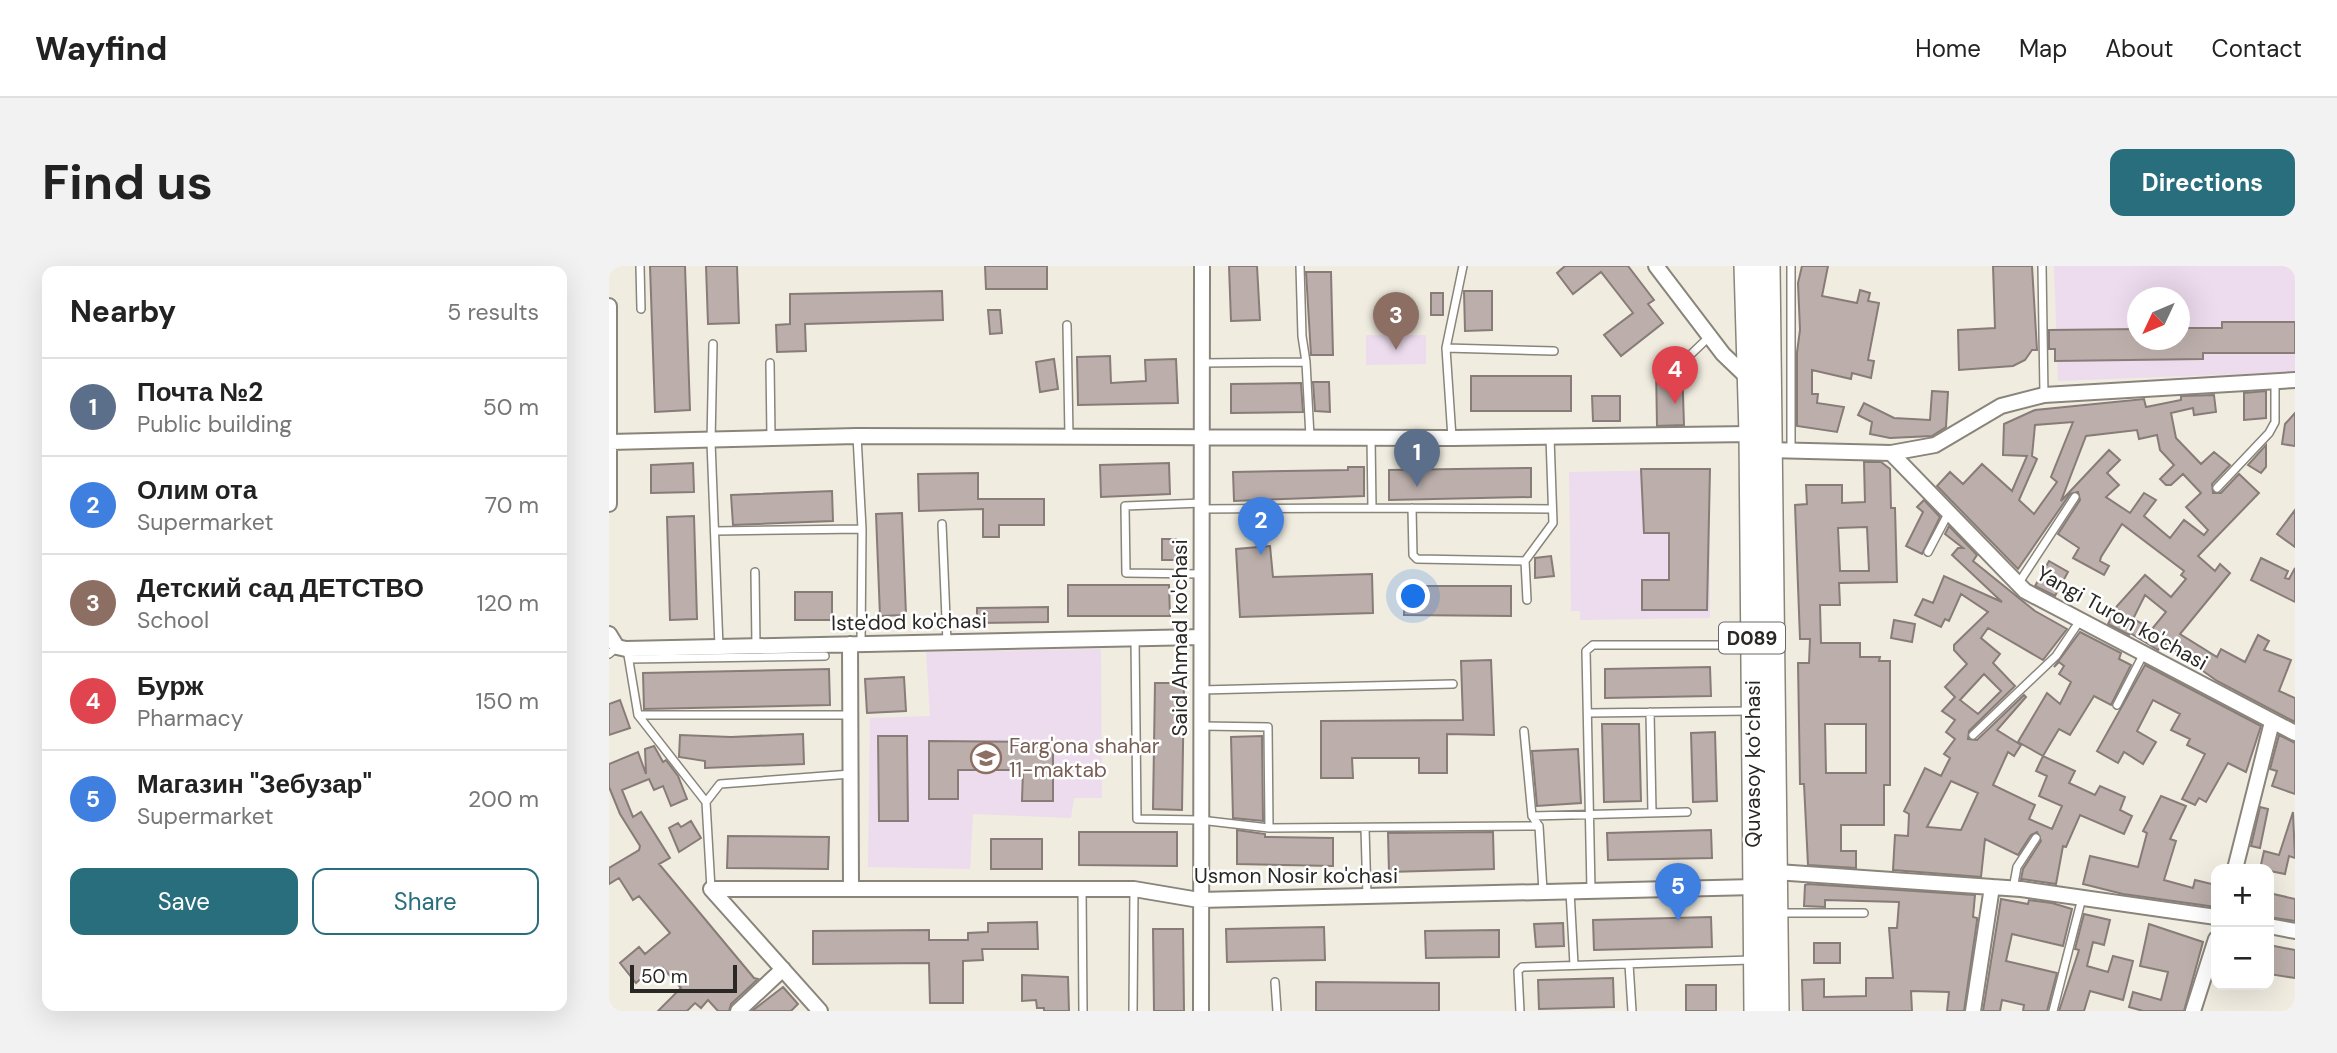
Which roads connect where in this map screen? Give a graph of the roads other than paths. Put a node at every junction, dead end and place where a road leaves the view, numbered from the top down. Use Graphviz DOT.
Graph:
graph roads {
  1 [pos="640,266"];
  2 [pos="1202,266"];
  3 [pos="1300,266"];
  4 [pos="1463,266"];
  5 [pos="1656,266"];
  6 [pos="1746,266"];
  7 [pos="1768,266"];
  8 [pos="1791,266"];
  9 [pos="2042,266"];
  10 [pos="609,306"];
  11 [pos="641,309"];
  12 [pos="1067,325"];
  13 [pos="1710,336"];
  14 [pos="713,344"];
  15 [pos="1446,348"];
  16 [pos="1554,351"];
  17 [pos="1306,362"];
  18 [pos="770,363"];
  19 [pos="1202,363"];
  20 [pos="1690,375"];
  21 [pos="1758,378"];
  22 [pos="2295,380"];
  23 [pos="2274,381"];
  24 [pos="2044,395"];
  25 [pos="1751,434"];
  26 [pos="857,436"];
  27 [pos="1069,436"];
  28 [pos="1202,436"];
  29 [pos="1371,436"];
  30 [pos="771,437"];
  31 [pos="1310,437"];
  32 [pos="1550,437"];
  33 [pos="1452,438"];
  34 [pos="610,442"];
  35 [pos="711,442"];
  36 [pos="1780,451"];
  37 [pos="1891,453"];
  38 [pos="2217,488"];
  39 [pos="2075,497"];
  40 [pos="609,504"];
  41 [pos="1202,506"];
  42 [pos="1372,508"];
  43 [pos="1412,508"];
  44 [pos="1552,509"];
  45 [pos="1948,514"];
  46 [pos="942,524"];
  47 [pos="862,528"];
  48 [pos="716,531"];
  49 [pos="1928,552"];
  50 [pos="1525,561"];
  51 [pos="755,572"];
  52 [pos="1202,574"];
  53 [pos="2018,584"];
  54 [pos="1527,600"];
  55 [pos="2079,622"];
  56 [pos="1201,637"];
  57 [pos="1135,638"];
  58 [pos="947,642"];
  59 [pos="856,644"];
  60 [pos="1752,645"];
  61 [pos="756,646"];
  62 [pos="719,647"];
  63 [pos="618,649"];
  64 [pos="2143,655"];
  65 [pos="825,656"];
  66 [pos="1453,684"];
  67 [pos="1201,691"];
  68 [pos="2117,705"];
  69 [pos="1752,711"];
  70 [pos="1650,712"];
  71 [pos="1589,713"];
  72 [pos="638,715"];
  73 [pos="853,715"];
  74 [pos="2272,722"];
  75 [pos="1201,726"];
  76 [pos="1524,731"];
  77 [pos="2295,733"];
  78 [pos="1973,735"];
  79 [pos="851,774"];
  80 [pos="706,802"];
  81 [pos="1652,812"];
  82 [pos="1687,812"];
  83 [pos="1592,813"];
  84 [pos="1532,816"];
  85 [pos="1200,820"];
  86 [pos="1539,826"];
  87 [pos="1269,828"];
  88 [pos="1365,828"];
  89 [pos="2036,838"];
  90 [pos="2236,864"];
  91 [pos="1776,872"];
  92 [pos="1755,887"];
  93 [pos="1992,887"];
  94 [pos="851,888"];
  95 [pos="2013,888"];
  96 [pos="711,889"];
  97 [pos="1081,889"];
  98 [pos="1134,889"];
  99 [pos="1591,890"];
  100 [pos="1543,891"];
  101 [pos="1570,891"];
  102 [pos="1367,897"];
  103 [pos="2081,898"];
  104 [pos="1199,900"];
  105 [pos="1775,913"];
  106 [pos="1864,913"];
  107 [pos="2211,916"];
  108 [pos="2274,927"];
  109 [pos="2295,931"];
  110 [pos="2211,955"];
  111 [pos="1756,960"];
  112 [pos="1629,964"];
  113 [pos="1574,965"];
  114 [pos="783,969"];
  115 [pos="1275,982"];
  116 [pos="738,1011"];
  117 [pos="820,1011"];
  118 [pos="1083,1011"];
  119 [pos="1133,1011"];
  120 [pos="1202,1011"];
  121 [pos="1277,1011"];
  122 [pos="1520,1011"];
  123 [pos="1632,1011"];
  124 [pos="1756,1011"];
  125 [pos="1777,1011"];
  126 [pos="1973,1011"];
  127 [pos="2053,1011"];
  128 [pos="2193,1011"];
  1 -- 11 [label="lane"];
  2 -- 19 [label="street, Said Ahmad ko'chasi"];
  3 -- 17 [label="lane"];
  4 -- 15 [label="lane"];
  5 -- 13 [label="street"];
  6 -- 21 [label="main road, Quvasoy koʻchasi / D089"];
  7 -- 21 [label="main road, Quvasoy koʻchasi / D089"];
  8 -- 36 [label="lane"];
  9 -- 24 [label="lane"];
  10 -- 34 [label="street"];
  12 -- 27 [label="lane"];
  13 -- 20 [label="lane"];
  13 -- 21 [label="street"];
  14 -- 35 [label="lane"];
  15 -- 16 [label="lane"];
  15 -- 33 [label="lane"];
  17 -- 19 [label="lane"];
  17 -- 31 [label="lane"];
  18 -- 30 [label="lane"];
  19 -- 28 [label="street, Said Ahmad ko'chasi"];
  21 -- 25 [label="main road, Quvasoy koʻchasi / D089"];
  21 -- 36 [label="main road, Quvasoy koʻchasi / D089"];
  22 -- 23 [label="street"];
  23 -- 24 [label="street"];
  23 -- 38 [label="lane"];
  24 -- 37 [label="street"];
  25 -- 32 [label="street"];
  25 -- 36 [label="street"];
  25 -- 60 [label="main road, Quvasoy koʻchasi / D089"];
  26 -- 27 [label="street"];
  26 -- 30 [label="street"];
  26 -- 47 [label="lane"];
  27 -- 28 [label="street"];
  28 -- 31 [label="street"];
  28 -- 41 [label="street, Said Ahmad ko'chasi"];
  29 -- 31 [label="street"];
  29 -- 33 [label="street"];
  29 -- 42 [label="lane"];
  30 -- 35 [label="street"];
  32 -- 33 [label="street"];
  32 -- 44 [label="lane"];
  34 -- 35 [label="street"];
  34 -- 40 [label="street"];
  35 -- 48 [label="lane"];
  36 -- 37 [label="street"];
  36 -- 91 [label="main road, Quvasoy koʻchasi / D089"];
  37 -- 45 [label="street, Yangi Turon ko'chasi"];
  39 -- 53 [label="lane"];
  41 -- 42 [label="lane"];
  41 -- 52 [label="street, Said Ahmad ko'chasi"];
  41 -- 52 [label="lane"];
  42 -- 43 [label="lane"];
  43 -- 44 [label="lane"];
  43 -- 50 [label="lane"];
  44 -- 50 [label="lane"];
  45 -- 49 [label="lane"];
  45 -- 53 [label="street, Yangi Turon ko'chasi"];
  46 -- 58 [label="lane"];
  47 -- 48 [label="lane"];
  47 -- 59 [label="lane"];
  48 -- 62 [label="lane"];
  50 -- 54 [label="lane"];
  51 -- 61 [label="lane"];
  52 -- 56 [label="street, Said Ahmad ko'chasi"];
  53 -- 55 [label="street, Yangi Turon ko'chasi"];
  55 -- 64 [label="street, Yangi Turon ko'chasi"];
  55 -- 78 [label="lane"];
  56 -- 57 [label="street, Iste'dod ko'chasi"];
  56 -- 67 [label="street, Said Ahmad ko'chasi"];
  57 -- 58 [label="street, Iste'dod ko'chasi"];
  57 -- 85 [label="lane"];
  58 -- 59 [label="street, Iste'dod ko'chasi"];
  59 -- 61 [label="street, Iste'dod ko'chasi"];
  59 -- 73 [label="street"];
  60 -- 69 [label="main road, Quvasoy koʻchasi / D089"];
  60 -- 71 [label="lane"];
  61 -- 62 [label="street, Iste'dod ko'chasi"];
  62 -- 63 [label="street, Iste'dod ko'chasi"];
  63 -- 65 [label="lane"];
  63 -- 72 [label="lane"];
  64 -- 68 [label="lane"];
  64 -- 74 [label="street, Yangi Turon ko'chasi"];
  66 -- 67 [label="lane"];
  67 -- 75 [label="street, Said Ahmad ko'chasi"];
  69 -- 70 [label="lane"];
  69 -- 92 [label="main road, Quvasoy koʻchasi / D089"];
  70 -- 71 [label="lane"];
  70 -- 81 [label="lane"];
  71 -- 83 [label="lane"];
  72 -- 73 [label="lane"];
  72 -- 80 [label="lane"];
  73 -- 79 [label="street"];
  74 -- 77 [label="street, Yangi Turon ko'chasi"];
  74 -- 90 [label="street"];
  75 -- 85 [label="street, Said Ahmad ko'chasi"];
  75 -- 87 [label="lane"];
  76 -- 84 [label="lane"];
  79 -- 80 [label="lane"];
  79 -- 94 [label="street"];
  80 -- 96 [label="lane"];
  81 -- 82 [label="lane"];
  81 -- 83 [label="lane"];
  83 -- 84 [label="lane"];
  83 -- 99 [label="lane"];
  84 -- 86 [label="lane"];
  85 -- 87 [label="lane"];
  85 -- 104 [label="street, Said Ahmad ko'chasi"];
  86 -- 88 [label="lane"];
  86 -- 100 [label="lane"];
  87 -- 88 [label="lane"];
  88 -- 102 [label="lane"];
  89 -- 95 [label="lane"];
  91 -- 93 [label="street"];
  91 -- 105 [label="main road, Quvasoy koʻchasi / D089"];
  92 -- 99 [label="street, Usmon Nosir ko'chasi"];
  92 -- 111 [label="main road, Quvasoy koʻchasi / D089"];
  93 -- 95 [label="street"];
  93 -- 126 [label="street"];
  94 -- 96 [label="street, Usmon Nosir ko'chasi"];
  94 -- 97 [label="street, Usmon Nosir ko'chasi"];
  95 -- 103 [label="street"];
  96 -- 114 [label="street"];
  97 -- 98 [label="street, Usmon Nosir ko'chasi"];
  97 -- 118 [label="lane"];
  98 -- 104 [label="street, Usmon Nosir ko'chasi"];
  98 -- 119 [label="lane"];
  99 -- 101 [label="street, Usmon Nosir ko'chasi"];
  100 -- 101 [label="street, Usmon Nosir ko'chasi"];
  100 -- 102 [label="street, Usmon Nosir ko'chasi"];
  101 -- 113 [label="lane"];
  102 -- 104 [label="street, Usmon Nosir ko'chasi"];
  103 -- 107 [label="street"];
  103 -- 127 [label="lane"];
  104 -- 120 [label="street, Said Ahmad ko'chasi"];
  105 -- 106 [label="lane"];
  105 -- 125 [label="main road, Quvasoy koʻchasi / D089"];
  108 -- 109 [label="street"];
  110 -- 128 [label="street"];
  111 -- 112 [label="lane"];
  111 -- 124 [label="main road, Quvasoy koʻchasi / D089"];
  112 -- 113 [label="lane"];
  112 -- 123 [label="lane"];
  113 -- 122 [label="lane"];
  114 -- 116 [label="street"];
  114 -- 117 [label="street"];
  115 -- 121 [label="lane"];
}
